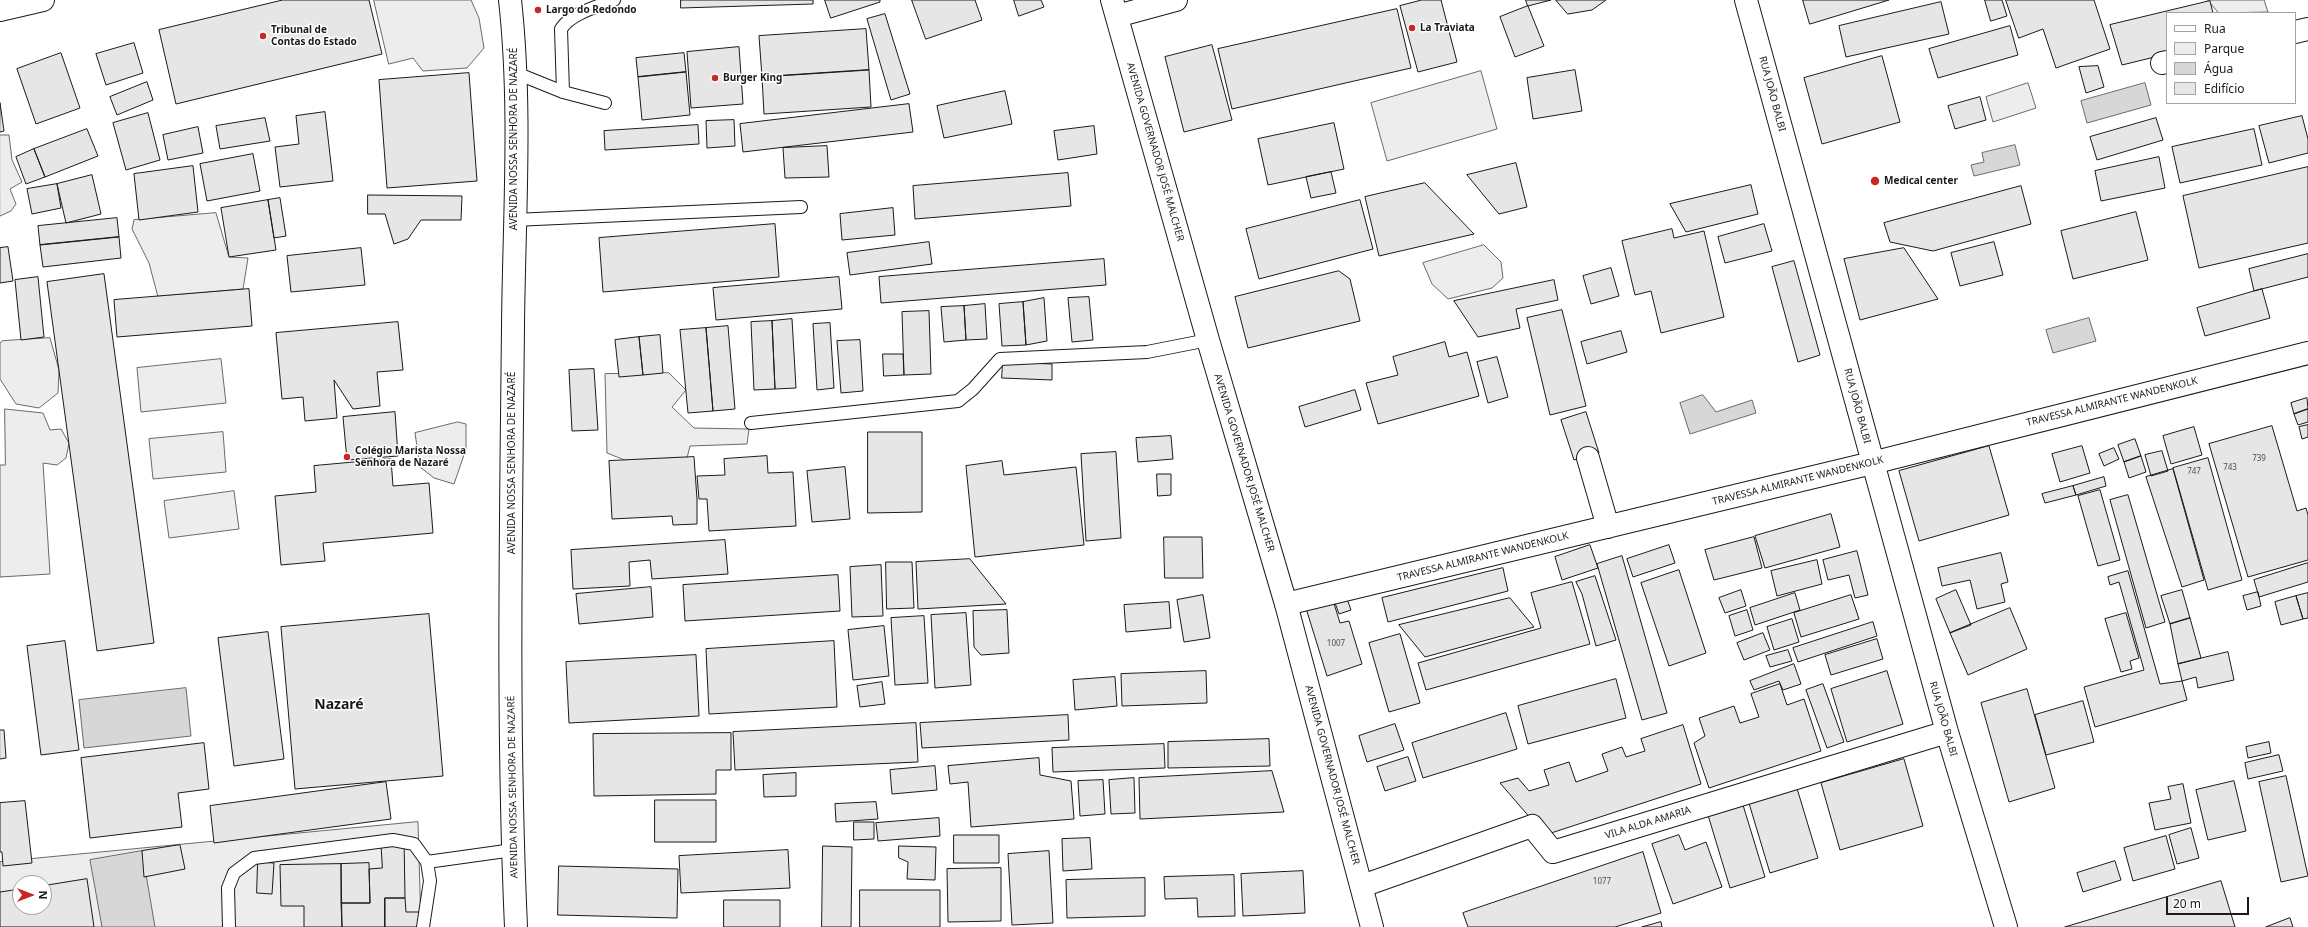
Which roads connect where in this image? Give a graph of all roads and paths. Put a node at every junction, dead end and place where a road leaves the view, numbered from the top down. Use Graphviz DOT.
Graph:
graph roads {
  1 [pos="43,0"];
  2 [pos="510,0"];
  3 [pos="614,0"];
  4 [pos="1176,0"];
  5 [pos="1746,0"];
  6 [pos="600,3"];
  7 [pos="1114,8"];
  8 [pos="0,10"];
  9 [pos="2308,29"];
  10 [pos="2296,32"];
  11 [pos="516,73"];
  12 [pos="563,92"];
  13 [pos="605,103"];
  14 [pos="801,207"];
  15 [pos="514,220"];
  16 [pos="1208,340"];
  17 [pos="2308,353"];
  18 [pos="751,423"];
  19 [pos="1588,458"];
  20 [pos="1872,463"];
  21 [pos="1608,527"];
  22 [pos="1286,604"];
  23 [pos="1947,732"];
  24 [pos="513,850"];
  25 [pos="427,862"];
  26 [pos="1362,886"];
  27 [pos="229,927"];
  28 [pos="423,927"];
  29 [pos="516,927"];
  30 [pos="1372,927"];
  31 [pos="2006,927"];
  1 -- 8 [label="street"];
  2 -- 11 [label="street, AVENIDA NOSSA SENHORA DE NAZARÉ"];
  3 -- 6 [label="lane"];
  4 -- 7 [label="street"];
  5 -- 20 [label="street, RUA JOÃO BALBI"];
  6 -- 12 [label="lane"];
  7 -- 16 [label="street, AVENIDA GOVERNADOR JOSÉ MALCHER"];
  9 -- 10 [label="street"];
  11 -- 12 [label="lane"];
  11 -- 15 [label="street, AVENIDA NOSSA SENHORA DE NAZARÉ"];
  12 -- 13 [label="lane"];
  14 -- 15 [label="lane"];
  15 -- 24 [label="street, AVENIDA NOSSA SENHORA DE NAZARÉ"];
  16 -- 18 [label="lane"];
  16 -- 22 [label="street, AVENIDA GOVERNADOR JOSÉ MALCHER"];
  17 -- 20 [label="street, TRAVESSA ALMIRANTE WANDENKOLK"];
  19 -- 21 [label="street"];
  20 -- 21 [label="street, TRAVESSA ALMIRANTE WANDENKOLK"];
  20 -- 23 [label="street, RUA JOÃO BALBI"];
  21 -- 22 [label="street, TRAVESSA ALMIRANTE WANDENKOLK"];
  22 -- 26 [label="street, AVENIDA GOVERNADOR JOSÉ MALCHER"];
  23 -- 26 [label="street, VILA ALDA AMARIA"];
  23 -- 31 [label="street, RUA JOÃO BALBI"];
  24 -- 25 [label="lane"];
  24 -- 29 [label="street, AVENIDA NOSSA SENHORA DE NAZARÉ"];
  25 -- 27 [label="lane"];
  25 -- 28 [label="lane"];
  26 -- 30 [label="street, AVENIDA GOVERNADOR JOSÉ MALCHER"];
}
